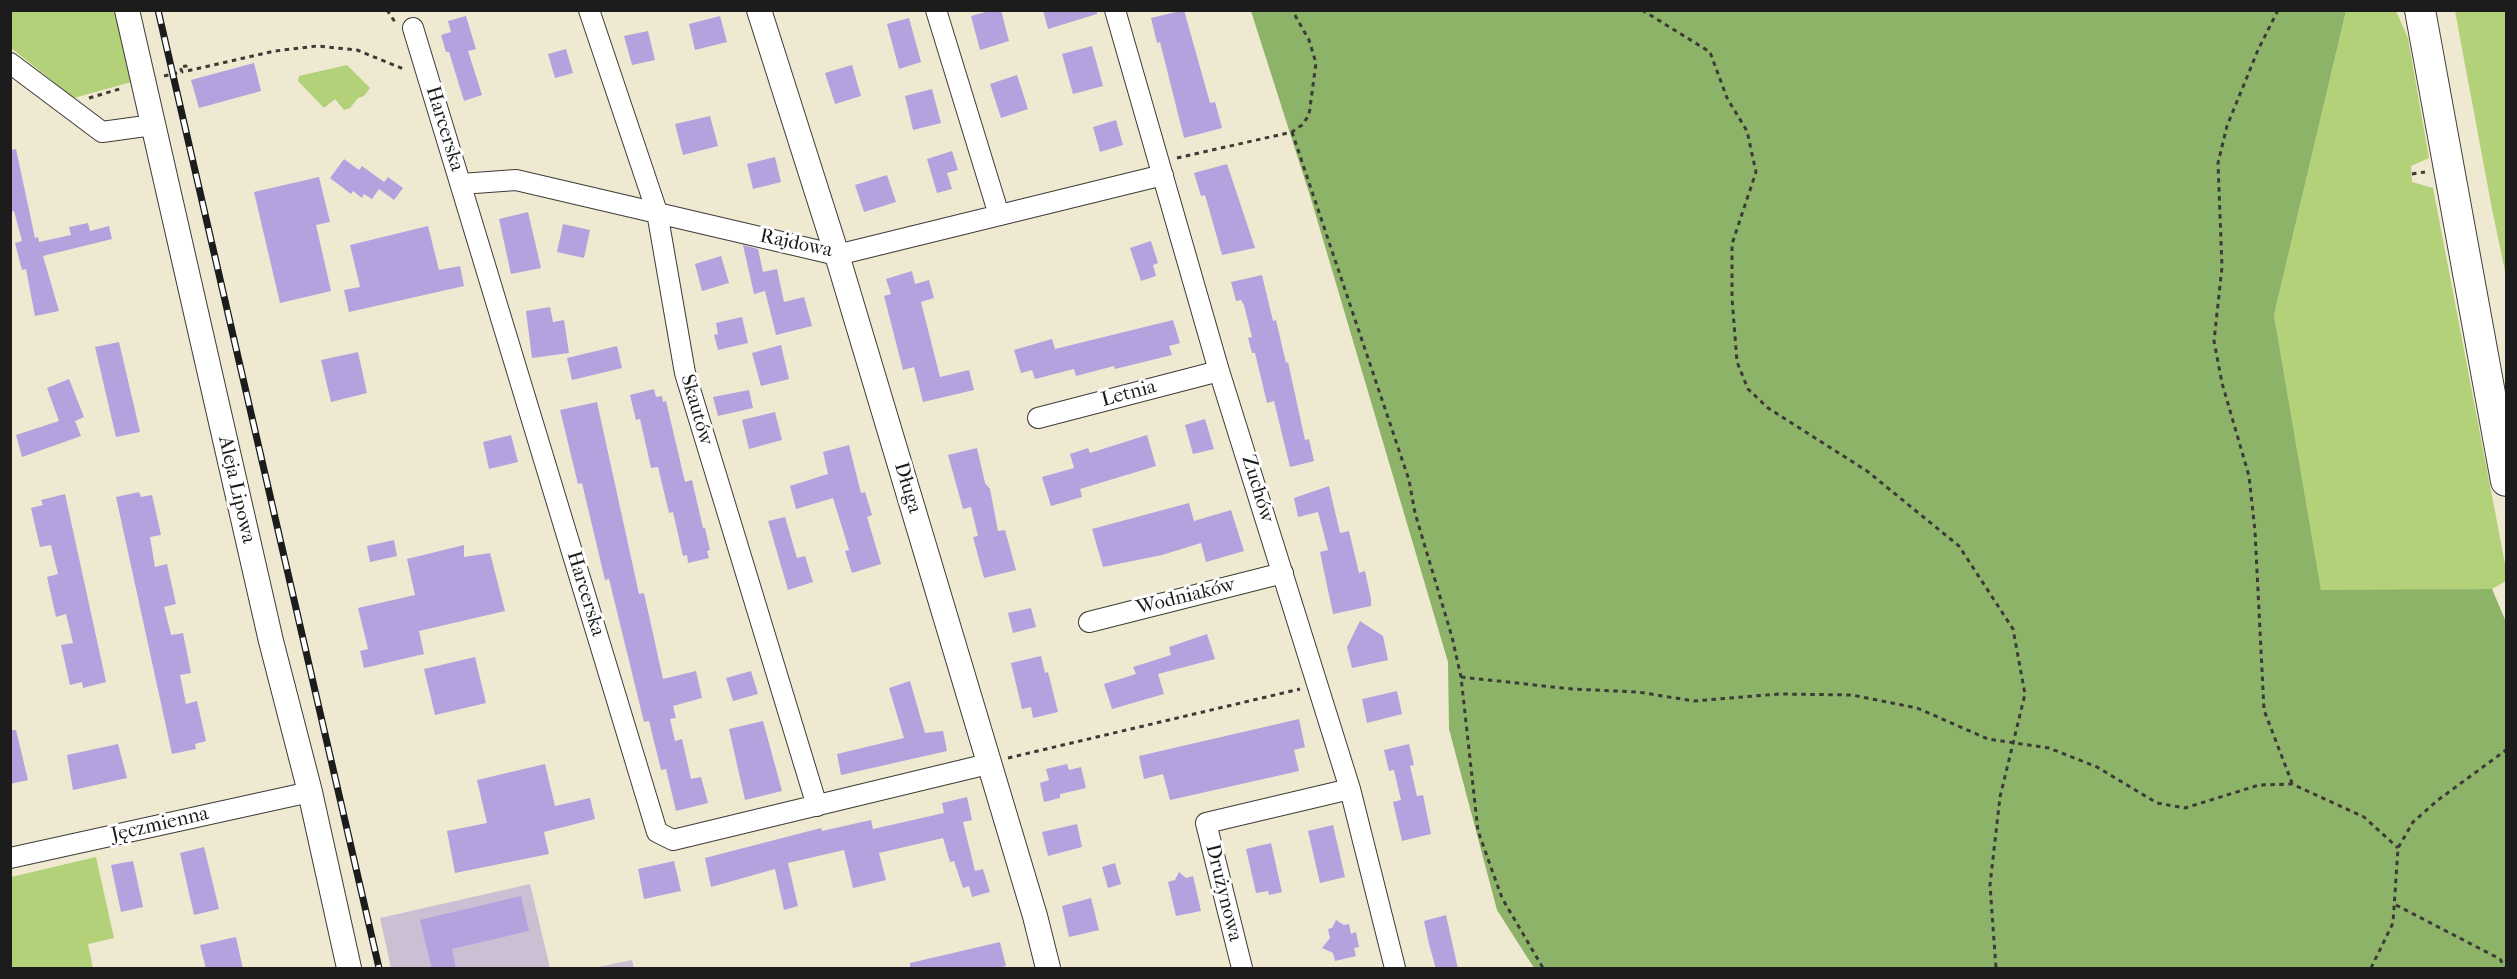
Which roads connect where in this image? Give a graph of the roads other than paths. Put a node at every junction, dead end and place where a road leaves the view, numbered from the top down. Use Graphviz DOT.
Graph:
graph roads {
  1 [pos="127,10"];
  2 [pos="589,10"];
  3 [pos="759,10"];
  4 [pos="936,10"];
  5 [pos="1115,10"];
  6 [pos="2420,10"];
  7 [pos="2436,10"];
  8 [pos="413,28"];
  9 [pos="10,63"];
  10 [pos="153,125"];
  11 [pos="1161,169"];
  12 [pos="461,184"];
  13 [pos="657,212"];
  14 [pos="999,215"];
  15 [pos="837,255"];
  16 [pos="1220,370"];
  17 [pos="2506,401"];
  18 [pos="1038,418"];
  19 [pos="2506,482"];
  20 [pos="1283,573"];
  21 [pos="1089,622"];
  22 [pos="988,764"];
  23 [pos="1350,789"];
  24 [pos="310,792"];
  25 [pos="817,806"];
  26 [pos="10,858"];
  27 [pos="350,969"];
  28 [pos="1048,969"];
  29 [pos="1242,969"];
  30 [pos="1395,969"];
  1 -- 10 [label="street, Aleja Lipowa"];
  2 -- 13 [label="street, Skautów"];
  3 -- 15 [label="street, Długa"];
  4 -- 14 [label="street"];
  5 -- 11 [label="street, Zuchów"];
  6 -- 19 [label="main road"];
  7 -- 17 [label="main road"];
  8 -- 12 [label="street, Harcerska"];
  9 -- 10 [label="street"];
  10 -- 24 [label="street, Aleja Lipowa"];
  11 -- 14 [label="street, Rajdowa"];
  11 -- 16 [label="street, Zuchów"];
  12 -- 13 [label="street, Rajdowa"];
  12 -- 25 [label="street, Harcerska"];
  13 -- 15 [label="street, Rajdowa"];
  13 -- 25 [label="street, Skautów"];
  14 -- 15 [label="street, Rajdowa"];
  15 -- 22 [label="street, Długa"];
  16 -- 18 [label="street, Letnia"];
  16 -- 20 [label="street, Zuchów"];
  20 -- 21 [label="street, Wodniaków"];
  20 -- 23 [label="street, Zuchów"];
  22 -- 25 [label="street, Harcerska"];
  22 -- 28 [label="street, Długa"];
  23 -- 29 [label="street, Drużynowa"];
  23 -- 30 [label="street, Zuchów"];
  24 -- 26 [label="street, Jęczmienna"];
  24 -- 27 [label="street, Aleja Lipowa"];
}
